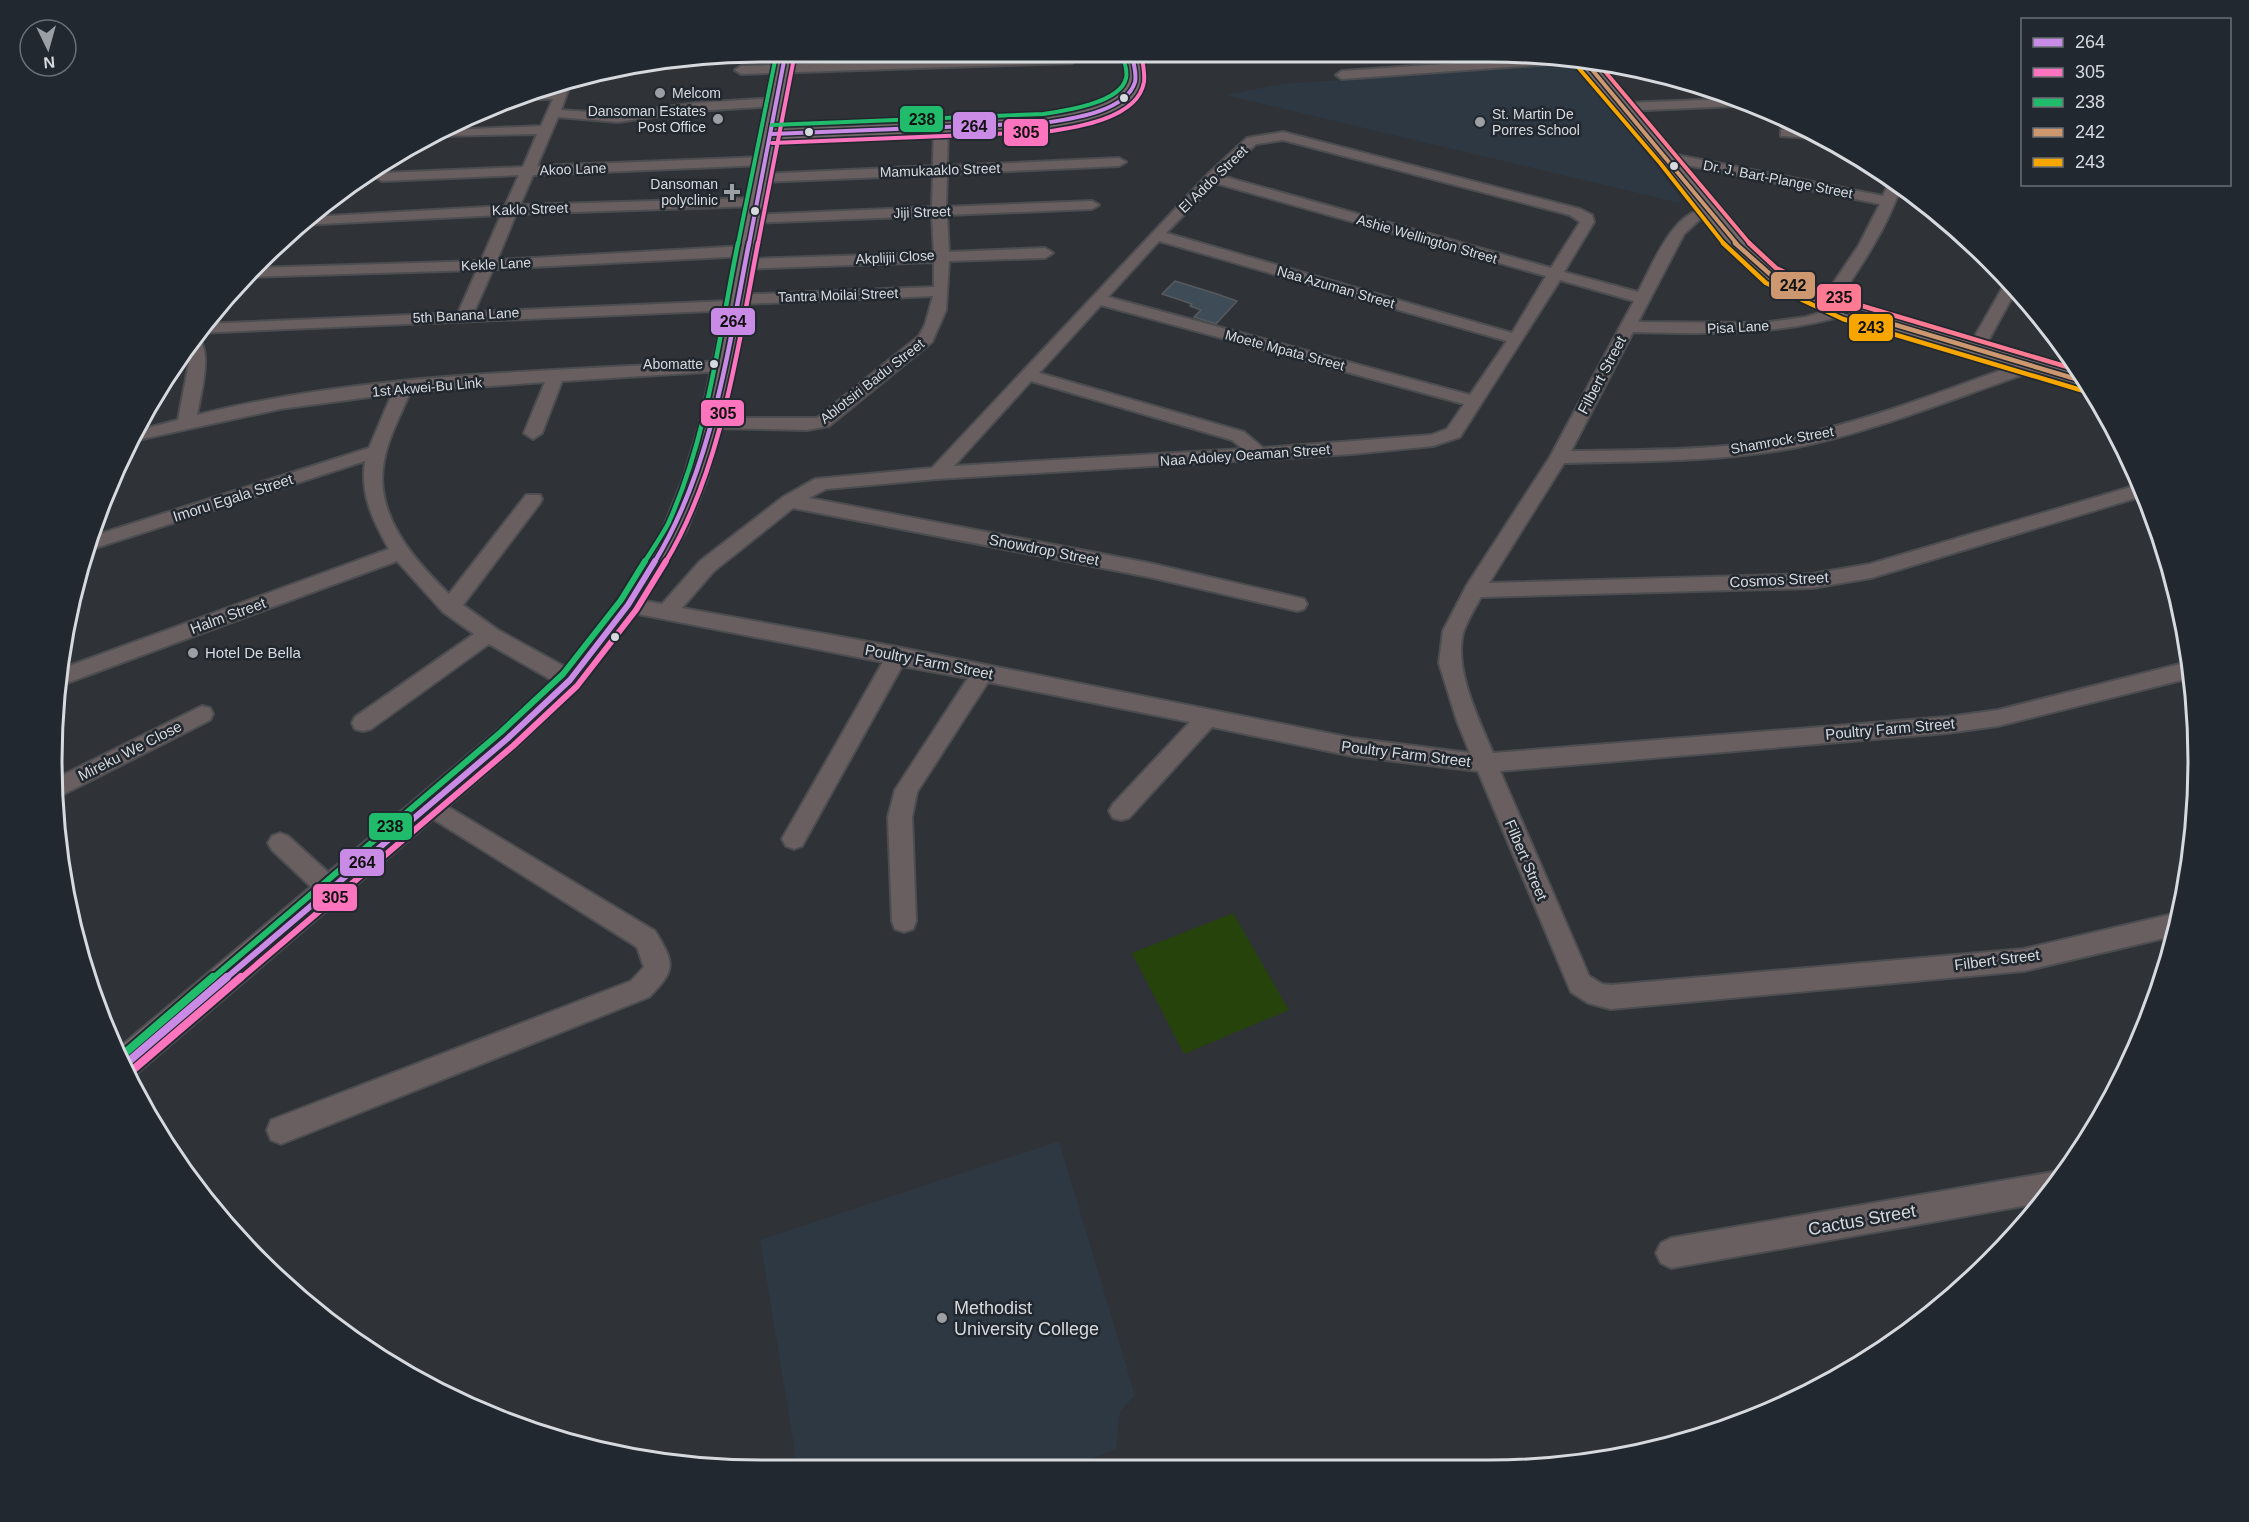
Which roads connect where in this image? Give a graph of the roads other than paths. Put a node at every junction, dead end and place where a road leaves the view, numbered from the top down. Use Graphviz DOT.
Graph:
graph roads {
  1 [pos="879,62"];
  2 [pos="1133,62"];
  3 [pos="784,63"];
  4 [pos="1516,63"];
  5 [pos="1592,69"];
  6 [pos="741,70"];
  7 [pos="1342,75"];
  8 [pos="563,90"];
  9 [pos="561,95"];
  10 [pos="546,96"];
  11 [pos="777,102"];
  12 [pos="1722,102"];
  13 [pos="1625,106"];
  14 [pos="552,113"];
  15 [pos="941,127"];
  16 [pos="545,130"];
  17 [pos="1786,133"];
  18 [pos="453,134"];
  19 [pos="772,134"];
  20 [pos="1797,134"];
  21 [pos="1667,157"];
  22 [pos="1119,162"];
  23 [pos="528,170"];
  24 [pos="942,171"];
  25 [pos="382,177"];
  26 [pos="1212,178"];
  27 [pos="758,190"];
  28 [pos="1893,191"];
  29 [pos="1890,201"];
  30 [pos="1092,205"];
  31 [pos="510,210"];
  32 [pos="939,211"];
  33 [pos="1711,213"];
  34 [pos="317,221"];
  35 [pos="1587,222"];
  36 [pos="1156,235"];
  37 [pos="1045,253"];
  38 [pos="943,255"];
  39 [pos="745,257"];
  40 [pos="486,265"];
  41 [pos="260,273"];
  42 [pos="1554,275"];
  43 [pos="939,291"];
  44 [pos="2007,292"];
  45 [pos="1641,298"];
  46 [pos="1097,299"];
  47 [pos="736,302"];
  48 [pos="1827,303"];
  49 [pos="1846,310"];
  50 [pos="465,315"];
  51 [pos="1628,327"];
  52 [pos="212,328"];
  53 [pos="1516,339"];
  54 [pos="195,350"];
  55 [pos="1975,350"];
  56 [pos="723,366"];
  57 [pos="2031,366"];
  58 [pos="1029,375"];
  59 [pos="555,378"];
  60 [pos="2074,378"];
  61 [pos="404,387"];
  62 [pos="1472,401"];
  63 [pos="188,421"];
  64 [pos="711,423"];
  65 [pos="143,434"];
  66 [pos="533,434"];
  67 [pos="378,451"];
  68 [pos="1260,454"];
  69 [pos="1559,457"];
  70 [pos="937,473"];
  71 [pos="2134,492"];
  72 [pos="533,499"];
  73 [pos="790,501"];
  74 [pos="97,542"];
  75 [pos="399,554"];
  76 [pos="1474,590"];
  77 [pos="1297,604"];
  78 [pos="628,605"];
  79 [pos="450,607"];
  80 [pos="666,613"];
  81 [pos="488,634"];
  82 [pos="897,655"];
  83 [pos="983,672"];
  84 [pos="2182,672"];
  85 [pos="67,676"];
  86 [pos="570,680"];
  87 [pos="202,714"];
  88 [pos="1208,717"];
  89 [pos="363,723"];
  90 [pos="1485,763"];
  91 [pos="63,785"];
  92 [pos="430,806"];
  93 [pos="1121,811"];
  94 [pos="794,839"];
  95 [pos="280,843"];
  96 [pos="332,891"];
  97 [pos="904,921"];
  98 [pos="2168,926"];
  99 [pos="130,1061"];
  100 [pos="281,1130"];
  101 [pos="2042,1188"];
  102 [pos="1671,1253"];
  1 -- 3 [label="street"];
  2 -- 15 [label="main road"];
  3 -- 6 [label="street"];
  3 -- 11 [label="main road"];
  4 -- 7 [label="street"];
  5 -- 13 [label="main road"];
  8 -- 9 [label="street"];
  9 -- 10 [label="street"];
  9 -- 14 [label="street"];
  11 -- 14 [label="street"];
  11 -- 19 [label="main road"];
  12 -- 13 [label="street"];
  13 -- 21 [label="main road"];
  14 -- 16 [label="street"];
  15 -- 19 [label="main road"];
  15 -- 24 [label="street, Ablotsiri Badu Street"];
  16 -- 18 [label="street"];
  16 -- 23 [label="street"];
  17 -- 20 [label="street"];
  19 -- 27 [label="main road"];
  21 -- 29 [label="street, Dr. J. Bart-Plange Street"];
  21 -- 33 [label="main road"];
  22 -- 24 [label="street, Mamukaaklo Street"];
  23 -- 25 [label="street, Akoo Lane"];
  23 -- 27 [label="street, Akoo Lane"];
  23 -- 31 [label="street"];
  24 -- 27 [label="street, Mamukaaklo Street"];
  24 -- 32 [label="street, Ablotsiri Badu Street"];
  26 -- 35 [label="street, El Addo Street"];
  26 -- 36 [label="street, El Addo Street"];
  26 -- 42 [label="street, Ashie Wellington Street"];
  27 -- 31 [label="street, Kaklo Street"];
  27 -- 32 [label="street, Jiji Street"];
  27 -- 39 [label="main road"];
  28 -- 29 [label="street"];
  29 -- 48 [label="street"];
  30 -- 32 [label="street, Jiji Street"];
  31 -- 34 [label="street, Kaklo Street"];
  31 -- 40 [label="street"];
  32 -- 38 [label="street, Ablotsiri Badu Street"];
  33 -- 45 [label="street, Filbert Street"];
  33 -- 48 [label="main road"];
  35 -- 42 [label="street, Naa Adoley Oeaman Street"];
  36 -- 46 [label="street, El Addo Street"];
  36 -- 53 [label="street, Naa Azuman Street"];
  37 -- 38 [label="street, Akplijii Close"];
  38 -- 39 [label="street, Akplijii Close"];
  38 -- 43 [label="street, Ablotsiri Badu Street"];
  39 -- 40 [label="street, Kekle Lane"];
  39 -- 47 [label="main road"];
  40 -- 41 [label="street, Kekle Lane"];
  40 -- 50 [label="street"];
  42 -- 45 [label="street, Ashie Wellington Street"];
  42 -- 53 [label="street, Naa Adoley Oeaman Street"];
  43 -- 47 [label="street, Tantra Moilai Street"];
  43 -- 64 [label="street, Ablotsiri Badu Street"];
  44 -- 55 [label="street"];
  45 -- 51 [label="street, Filbert Street"];
  46 -- 58 [label="street, El Addo Street"];
  46 -- 62 [label="street, Moete Mpata Street"];
  47 -- 50 [label="street, 5th Banana Lane"];
  47 -- 56 [label="main road"];
  48 -- 49 [label="main road"];
  49 -- 51 [label="street, Pisa Lane"];
  49 -- 55 [label="main road"];
  50 -- 52 [label="street, 5th Banana Lane"];
  51 -- 69 [label="street, Filbert Street"];
  53 -- 62 [label="street, Naa Adoley Oeaman Street"];
  54 -- 63 [label="street"];
  55 -- 57 [label="main road"];
  56 -- 59 [label="street, 1st Akwei-Bu Link"];
  56 -- 64 [label="main road"];
  57 -- 60 [label="main road"];
  57 -- 69 [label="street, Shamrock Street"];
  58 -- 68 [label="street"];
  58 -- 70 [label="street, El Addo Street"];
  59 -- 61 [label="street, 1st Akwei-Bu Link"];
  59 -- 66 [label="street"];
  61 -- 63 [label="street, 1st Akwei-Bu Link"];
  61 -- 67 [label="street"];
  62 -- 68 [label="street, Naa Adoley Oeaman Street"];
  63 -- 65 [label="street, 1st Akwei-Bu Link"];
  64 -- 78 [label="main road"];
  67 -- 74 [label="street, Imoru Egala Street"];
  67 -- 75 [label="street"];
  68 -- 70 [label="street, Naa Adoley Oeaman Street"];
  69 -- 76 [label="street, Filbert Street"];
  70 -- 73 [label="street, Naa Adoley Oeaman Street"];
  71 -- 76 [label="street, Cosmos Street"];
  72 -- 79 [label="street"];
  73 -- 77 [label="street, Snowdrop Street"];
  73 -- 80 [label="street, Naa Adoley Oeaman Street"];
  75 -- 79 [label="street"];
  75 -- 85 [label="street, Halm Street"];
  76 -- 90 [label="street, Filbert Street"];
  78 -- 80 [label="street, Poultry Farm Street"];
  78 -- 86 [label="main road"];
  79 -- 81 [label="street"];
  80 -- 82 [label="street, Poultry Farm Street"];
  81 -- 86 [label="street"];
  81 -- 89 [label="street"];
  82 -- 83 [label="street, Poultry Farm Street"];
  82 -- 94 [label="street"];
  83 -- 88 [label="street, Poultry Farm Street"];
  83 -- 97 [label="street"];
  84 -- 90 [label="street, Poultry Farm Street"];
  86 -- 92 [label="main road"];
  87 -- 91 [label="street, Mireku We Close"];
  88 -- 90 [label="street, Poultry Farm Street"];
  88 -- 93 [label="street"];
  90 -- 98 [label="street, Filbert Street"];
  92 -- 96 [label="main road"];
  92 -- 100 [label="street"];
  95 -- 96 [label="street"];
  96 -- 99 [label="main road"];
  101 -- 102 [label="street, Cactus Street"];
}
